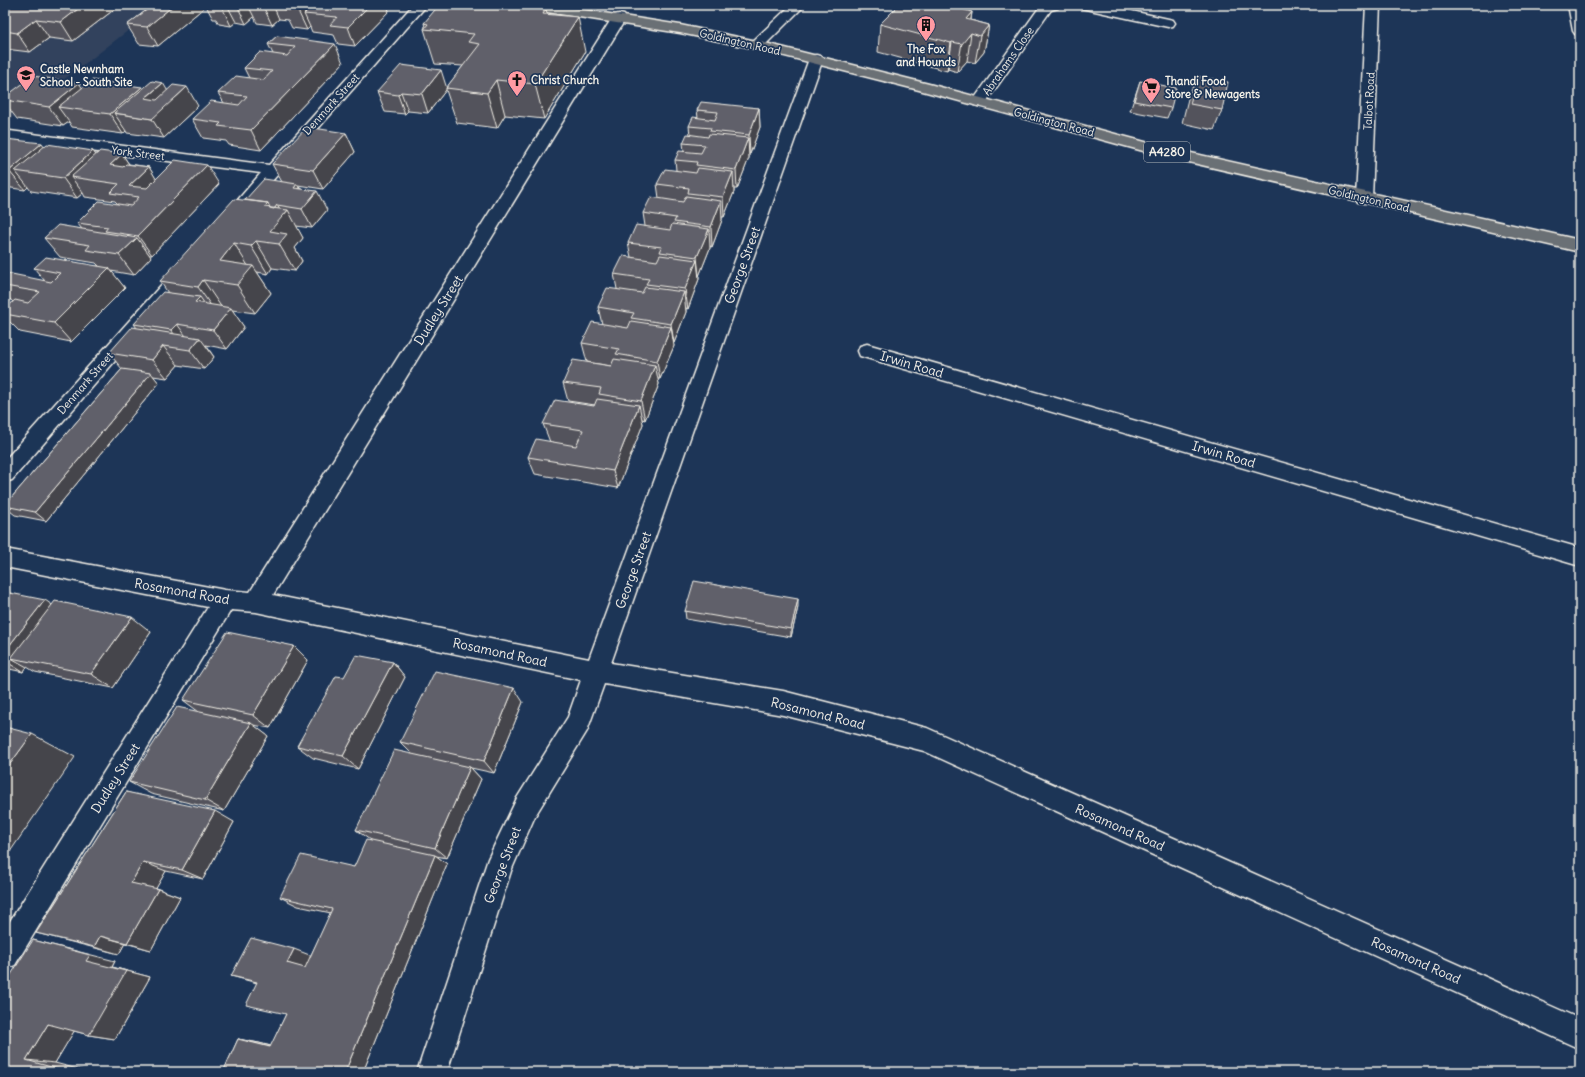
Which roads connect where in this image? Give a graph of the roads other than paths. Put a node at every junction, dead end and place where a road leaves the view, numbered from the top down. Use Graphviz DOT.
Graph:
graph roads {
  1 [pos="420,5"];
  2 [pos="528,5"];
  3 [pos="798,5"];
  4 [pos="1053,5"];
  5 [pos="1086,5"];
  6 [pos="1373,5"];
  7 [pos="1575,5"];
  8 [pos="1133,10"];
  9 [pos="619,18"];
  10 [pos="1168,23"];
  11 [pos="1580,31"];
  12 [pos="758,45"];
  13 [pos="816,59"];
  14 [pos="979,102"];
  15 [pos="5,140"];
  16 [pos="272,170"];
  17 [pos="1364,198"];
  18 [pos="236,212"];
  19 [pos="1580,246"];
  20 [pos="194,259"];
  21 [pos="867,351"];
  22 [pos="5,474"];
  23 [pos="1580,557"];
  24 [pos="5,558"];
  25 [pos="225,600"];
  26 [pos="256,602"];
  27 [pos="597,672"];
  28 [pos="5,955"];
  29 [pos="1580,1034"];
  30 [pos="432,1072"];
  1 -- 16 [label="street, Denmark Street"];
  2 -- 9 [label="main road, Goldington Road / A4280"];
  3 -- 12 [label="street"];
  4 -- 14 [label="street, Abrahams Close"];
  5 -- 8 [label="street"];
  6 -- 17 [label="street, Talbot Road"];
  7 -- 11 [label="street"];
  8 -- 10 [label="street"];
  9 -- 12 [label="main road, Goldington Road / A4280"];
  9 -- 26 [label="street, Dudley Street"];
  12 -- 13 [label="main road, Goldington Road / A4280"];
  13 -- 14 [label="main road, Goldington Road / A4280"];
  13 -- 27 [label="street, George Street"];
  14 -- 17 [label="main road, Goldington Road / A4280"];
  15 -- 16 [label="street, York Street"];
  16 -- 18 [label="street, Denmark Street"];
  17 -- 19 [label="main road, Goldington Road / A4280"];
  20 -- 22 [label="street, Denmark Street"];
  21 -- 23 [label="street, Irwin Road"];
  24 -- 25 [label="street, Rosamond Road"];
  25 -- 26 [label="street, Rosamond Road"];
  25 -- 28 [label="street, Dudley Street"];
  26 -- 27 [label="street, Rosamond Road"];
  27 -- 29 [label="street, Rosamond Road"];
  27 -- 30 [label="street, George Street"];
}
